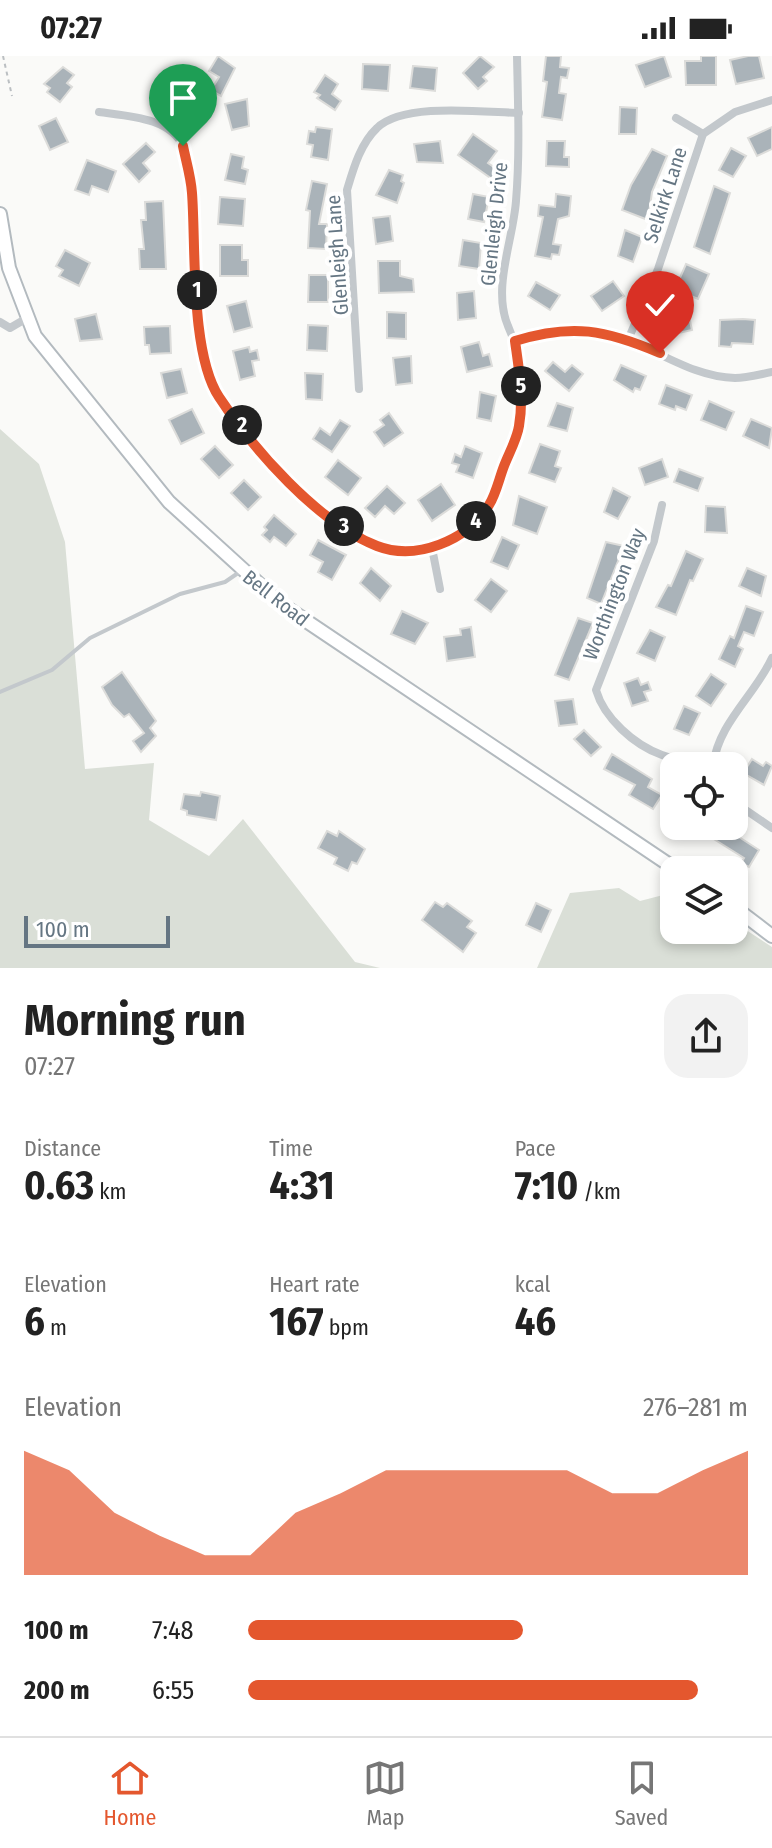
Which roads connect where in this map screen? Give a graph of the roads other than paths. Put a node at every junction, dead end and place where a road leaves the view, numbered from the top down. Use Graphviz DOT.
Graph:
graph roads {
  1 [pos="517,56"];
  2 [pos="772,100"];
  3 [pos="99,112"];
  4 [pos="519,113"];
  5 [pos="676,118"];
  6 [pos="703,134"];
  7 [pos="0,214"];
  8 [pos="27,318"];
  9 [pos="0,322"];
  10 [pos="628,340"];
  11 [pos="515,341"];
  12 [pos="772,373"];
  13 [pos="359,389"];
  14 [pos="662,505"];
  15 [pos="432,548"];
  16 [pos="241,571"];
  17 [pos="440,589"];
  18 [pos="772,658"];
  19 [pos="0,692"];
  20 [pos="717,752"];
  21 [pos="660,755"];
  22 [pos="748,812"];
  23 [pos="772,828"];
  24 [pos="660,859"];
  25 [pos="748,918"];
  26 [pos="772,936"];
  1 -- 4 [label="street, Glenleigh Drive"];
  2 -- 6 [label="street, Selkirk Lane"];
  3 -- 15 [label="street, Glenleigh Drive"];
  4 -- 11 [label="street, Glenleigh Drive"];
  4 -- 13 [label="street, Glenleigh Lane"];
  5 -- 6 [label="street"];
  6 -- 10 [label="street, Selkirk Lane"];
  7 -- 8 [label="street, Bell Road"];
  8 -- 9 [label="street"];
  8 -- 16 [label="street, Bell Road"];
  10 -- 11 [label="street"];
  10 -- 12 [label="street"];
  11 -- 15 [label="street, Glenleigh Drive"];
  14 -- 21 [label="street, Worthington Way"];
  15 -- 17 [label="street"];
  16 -- 19 [label="lane"];
  16 -- 24 [label="street, Bell Road"];
  18 -- 20 [label="street"];
  22 -- 23 [label="street"];
  25 -- 26 [label="street"];
}
